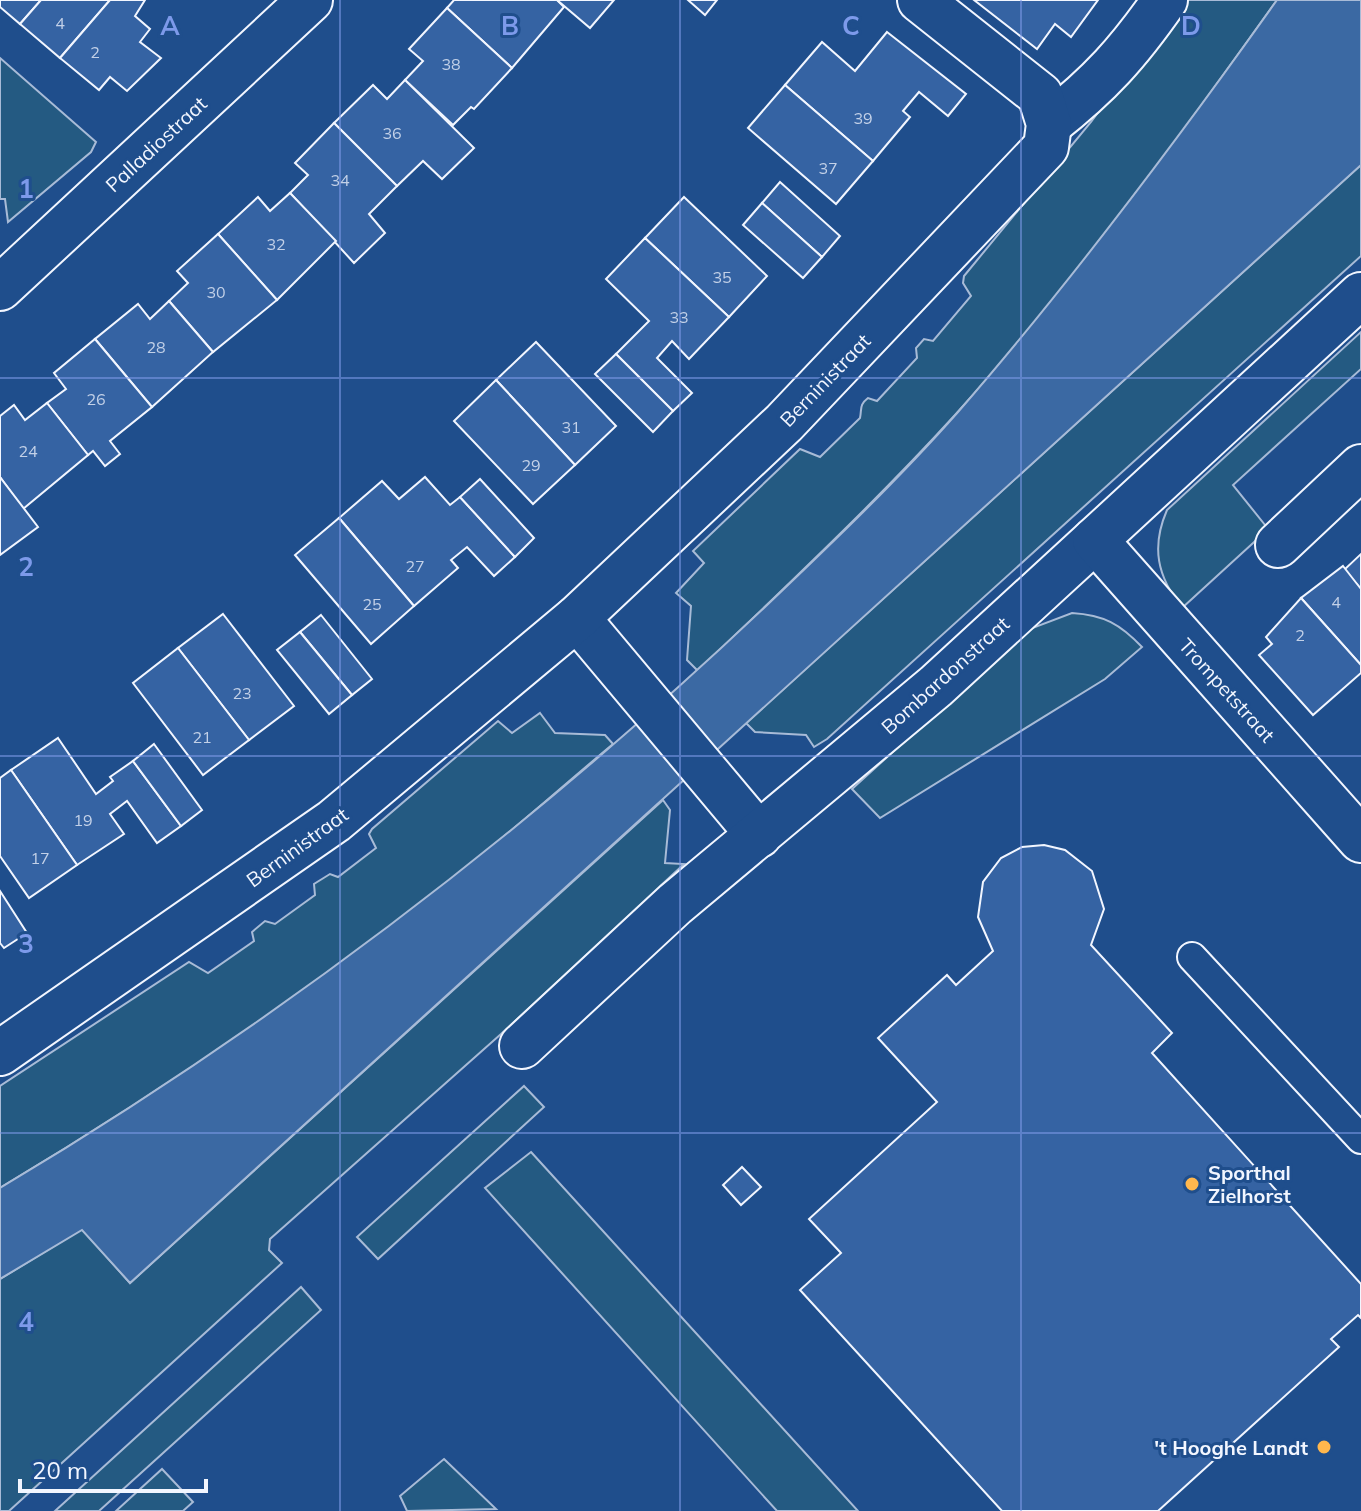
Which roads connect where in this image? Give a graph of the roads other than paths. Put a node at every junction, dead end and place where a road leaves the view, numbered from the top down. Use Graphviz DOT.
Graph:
graph roads {
  1 [pos="310,0"];
  2 [pos="920,0"];
  3 [pos="1165,0"];
  4 [pos="1049,124"];
  5 [pos="0,288"];
  6 [pos="1361,295"];
  7 [pos="1361,467"];
  8 [pos="1095,540"];
  9 [pos="1278,545"];
  10 [pos="577,618"];
  11 [pos="759,835"];
  12 [pos="1361,840"];
  13 [pos="1192,957"];
  14 [pos="522,1046"];
  15 [pos="0,1053"];
  16 [pos="1361,1139"];
  1 -- 5 [label="street, Palladiostraat"];
  2 -- 4 [label="street"];
  3 -- 4 [label="street"];
  4 -- 10 [label="street, Berninistraat"];
  6 -- 8 [label="street, Bombardonstraat"];
  7 -- 9 [label="street"];
  8 -- 11 [label="street, Bombardonstraat"];
  8 -- 12 [label="street, Trompetstraat"];
  10 -- 11 [label="street"];
  10 -- 15 [label="street, Berninistraat"];
  11 -- 14 [label="street, Bombardonstraat"];
  13 -- 16 [label="lane"];
}
